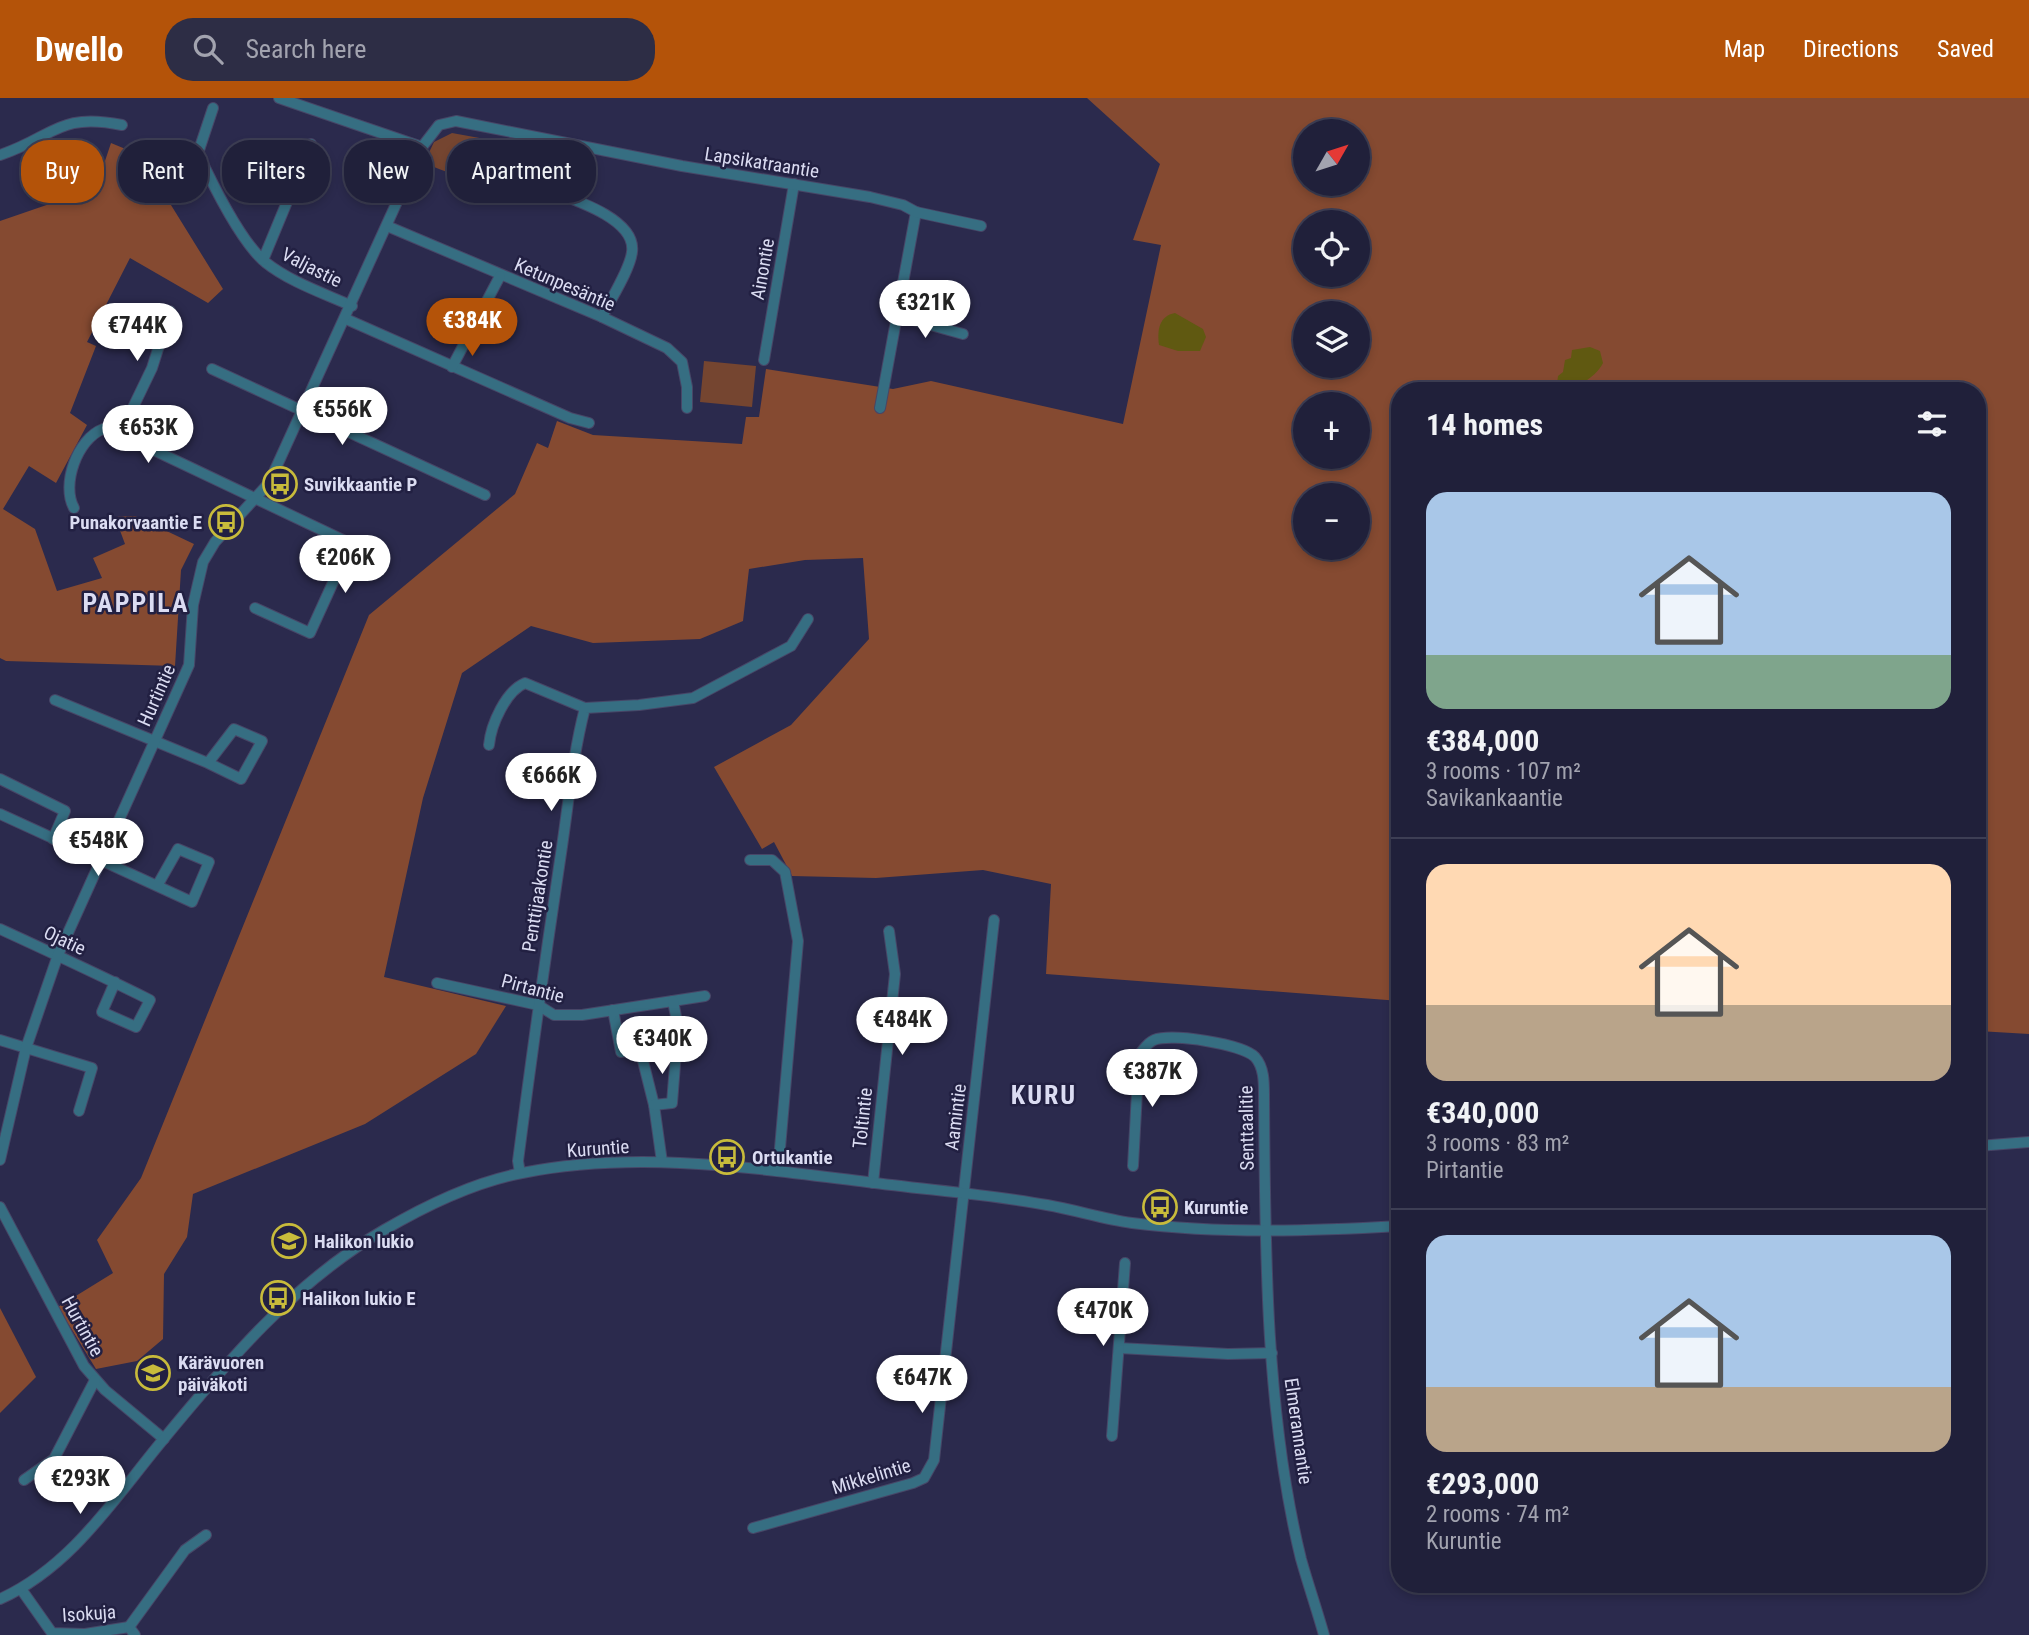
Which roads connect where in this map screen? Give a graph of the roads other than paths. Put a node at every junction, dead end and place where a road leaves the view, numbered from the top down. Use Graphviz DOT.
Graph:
graph roads {
  1 [pos="279,98"];
  2 [pos="213,108"];
  3 [pos="122,125"];
  4 [pos="402,140"];
  5 [pos="427,140"];
  6 [pos="0,155"];
  7 [pos="794,184"];
  8 [pos="287,203"];
  9 [pos="397,203"];
  10 [pos="578,203"];
  11 [pos="916,212"];
  12 [pos="387,226"];
  13 [pos="981,226"];
  14 [pos="263,260"];
  15 [pos="500,276"];
  16 [pos="352,306"];
  17 [pos="170,311"];
  18 [pos="895,315"];
  19 [pos="602,317"];
  20 [pos="346,319"];
  21 [pos="963,334"];
  22 [pos="764,360"];
  23 [pos="452,367"];
  24 [pos="212,369"];
  25 [pos="687,408"];
  26 [pos="880,408"];
  27 [pos="304,411"];
  28 [pos="589,423"];
  29 [pos="125,424"];
  30 [pos="485,495"];
  31 [pos="257,499"];
  32 [pos="74,508"];
  33 [pos="351,543"];
  34 [pos="385,560"];
  35 [pos="255,608"];
  36 [pos="807,619"];
  37 [pos="55,701"];
  38 [pos="585,708"];
  39 [pos="155,741"];
  40 [pos="489,745"];
  41 [pos="208,763"];
  42 [pos="0,779"];
  43 [pos="0,814"];
  44 [pos="53,839"];
  45 [pos="750,860"];
  46 [pos="100,861"];
  47 [pos="157,886"];
  48 [pos="994,920"];
  49 [pos="0,929"];
  50 [pos="889,931"];
  51 [pos="58,955"];
  52 [pos="115,982"];
  53 [pos="437,983"];
  54 [pos="705,996"];
  55 [pos="673,1001"];
  56 [pos="538,1005"];
  57 [pos="613,1010"];
  58 [pos="0,1040"];
  59 [pos="676,1043"];
  60 [pos="26,1048"];
  61 [pos="640,1049"];
  62 [pos="654,1105"];
  63 [pos="79,1111"];
  64 [pos="2029,1142"];
  65 [pos="1986,1145"];
  66 [pos="1,1153"];
  67 [pos="662,1162"];
  68 [pos="1133,1166"];
  69 [pos="778,1171"];
  70 [pos="520,1173"];
  71 [pos="873,1183"];
  72 [pos="963,1194"];
  73 [pos="0,1207"];
  74 [pos="1391,1226"];
  75 [pos="1267,1228"];
  76 [pos="1125,1263"];
  77 [pos="1119,1348"];
  78 [pos="1272,1353"];
  79 [pos="94,1380"];
  80 [pos="1112,1436"];
  81 [pos="163,1439"];
  82 [pos="24,1479"];
  83 [pos="753,1528"];
  84 [pos="206,1535"];
  85 [pos="21,1589"];
  86 [pos="0,1599"];
  87 [pos="132,1631"];
  88 [pos="53,1634"];
  89 [pos="1324,1635"];
  1 -- 4 [label="street"];
  2 -- 14 [label="street, Valjastie"];
  3 -- 6 [label="street"];
  5 -- 7 [label="street, Lapsikatraantie"];
  7 -- 11 [label="street, Lapsikatraantie"];
  7 -- 22 [label="street, Ainontie"];
  8 -- 14 [label="street"];
  9 -- 12 [label="street, Hurtintie"];
  10 -- 19 [label="street"];
  11 -- 13 [label="street, Lapsikatraantie"];
  11 -- 18 [label="street"];
  12 -- 15 [label="street, Ketunpesäntie"];
  12 -- 16 [label="street, Hurtintie"];
  14 -- 16 [label="street, Valjastie"];
  15 -- 19 [label="street, Ketunpesäntie"];
  15 -- 23 [label="street"];
  16 -- 20 [label="street, Hurtintie"];
  17 -- 29 [label="street"];
  18 -- 21 [label="street"];
  18 -- 26 [label="street"];
  19 -- 25 [label="street, Ketunpesäntie"];
  20 -- 23 [label="street"];
  20 -- 27 [label="street, Hurtintie"];
  23 -- 28 [label="street"];
  24 -- 27 [label="street"];
  27 -- 30 [label="street"];
  27 -- 31 [label="street, Hurtintie"];
  29 -- 31 [label="street"];
  29 -- 32 [label="street"];
  31 -- 33 [label="street"];
  31 -- 39 [label="street, Hurtintie"];
  33 -- 34 [label="street"];
  33 -- 35 [label="street"];
  36 -- 38 [label="street"];
  37 -- 39 [label="street"];
  38 -- 40 [label="street"];
  38 -- 56 [label="street, Penttijaakontie"];
  39 -- 41 [label="street"];
  39 -- 46 [label="street, Hurtintie"];
  41 -- 41 [label="street"];
  42 -- 44 [label="street"];
  43 -- 44 [label="street"];
  44 -- 46 [label="street"];
  45 -- 69 [label="street"];
  46 -- 47 [label="street"];
  46 -- 51 [label="street, Hurtintie"];
  47 -- 47 [label="street"];
  48 -- 72 [label="street, Aamintie"];
  49 -- 51 [label="street, Ojatie"];
  50 -- 71 [label="street, Toltintie"];
  51 -- 52 [label="street, Ojatie"];
  51 -- 60 [label="street, Hurtintie"];
  52 -- 52 [label="street, Ojatie"];
  53 -- 56 [label="street, Pirtantie"];
  54 -- 55 [label="street, Pirtantie"];
  55 -- 57 [label="street, Pirtantie"];
  55 -- 59 [label="street"];
  56 -- 57 [label="street, Pirtantie"];
  56 -- 70 [label="street, Penttijaakontie"];
  57 -- 61 [label="street"];
  58 -- 60 [label="street"];
  59 -- 61 [label="street"];
  59 -- 62 [label="street"];
  60 -- 63 [label="street"];
  60 -- 66 [label="street, Hurtintie"];
  61 -- 62 [label="street"];
  62 -- 67 [label="street"];
  64 -- 65 [label="street"];
  67 -- 69 [label="street, Kuruntie"];
  67 -- 70 [label="street, Kuruntie"];
  68 -- 75 [label="street, Senttaalitie"];
  69 -- 71 [label="street, Kuruntie"];
  70 -- 81 [label="street, Kuruntie"];
  71 -- 72 [label="street, Kuruntie"];
  72 -- 75 [label="street, Kuruntie"];
  72 -- 83 [label="street, Mikkelintie"];
  73 -- 79 [label="street, Hurtintie"];
  74 -- 75 [label="street, Kuruntie"];
  75 -- 78 [label="street, Elmerannantie"];
  76 -- 77 [label="street"];
  77 -- 78 [label="street"];
  77 -- 80 [label="street"];
  78 -- 89 [label="street, Elmerannantie"];
  79 -- 81 [label="street, Hurtintie"];
  79 -- 82 [label="street"];
  81 -- 85 [label="street, Kuruntie"];
  84 -- 87 [label="street"];
  85 -- 86 [label="street, Kuruntie"];
  85 -- 88 [label="street, Isokuja"];
  87 -- 88 [label="street, Isokuja"];
}
